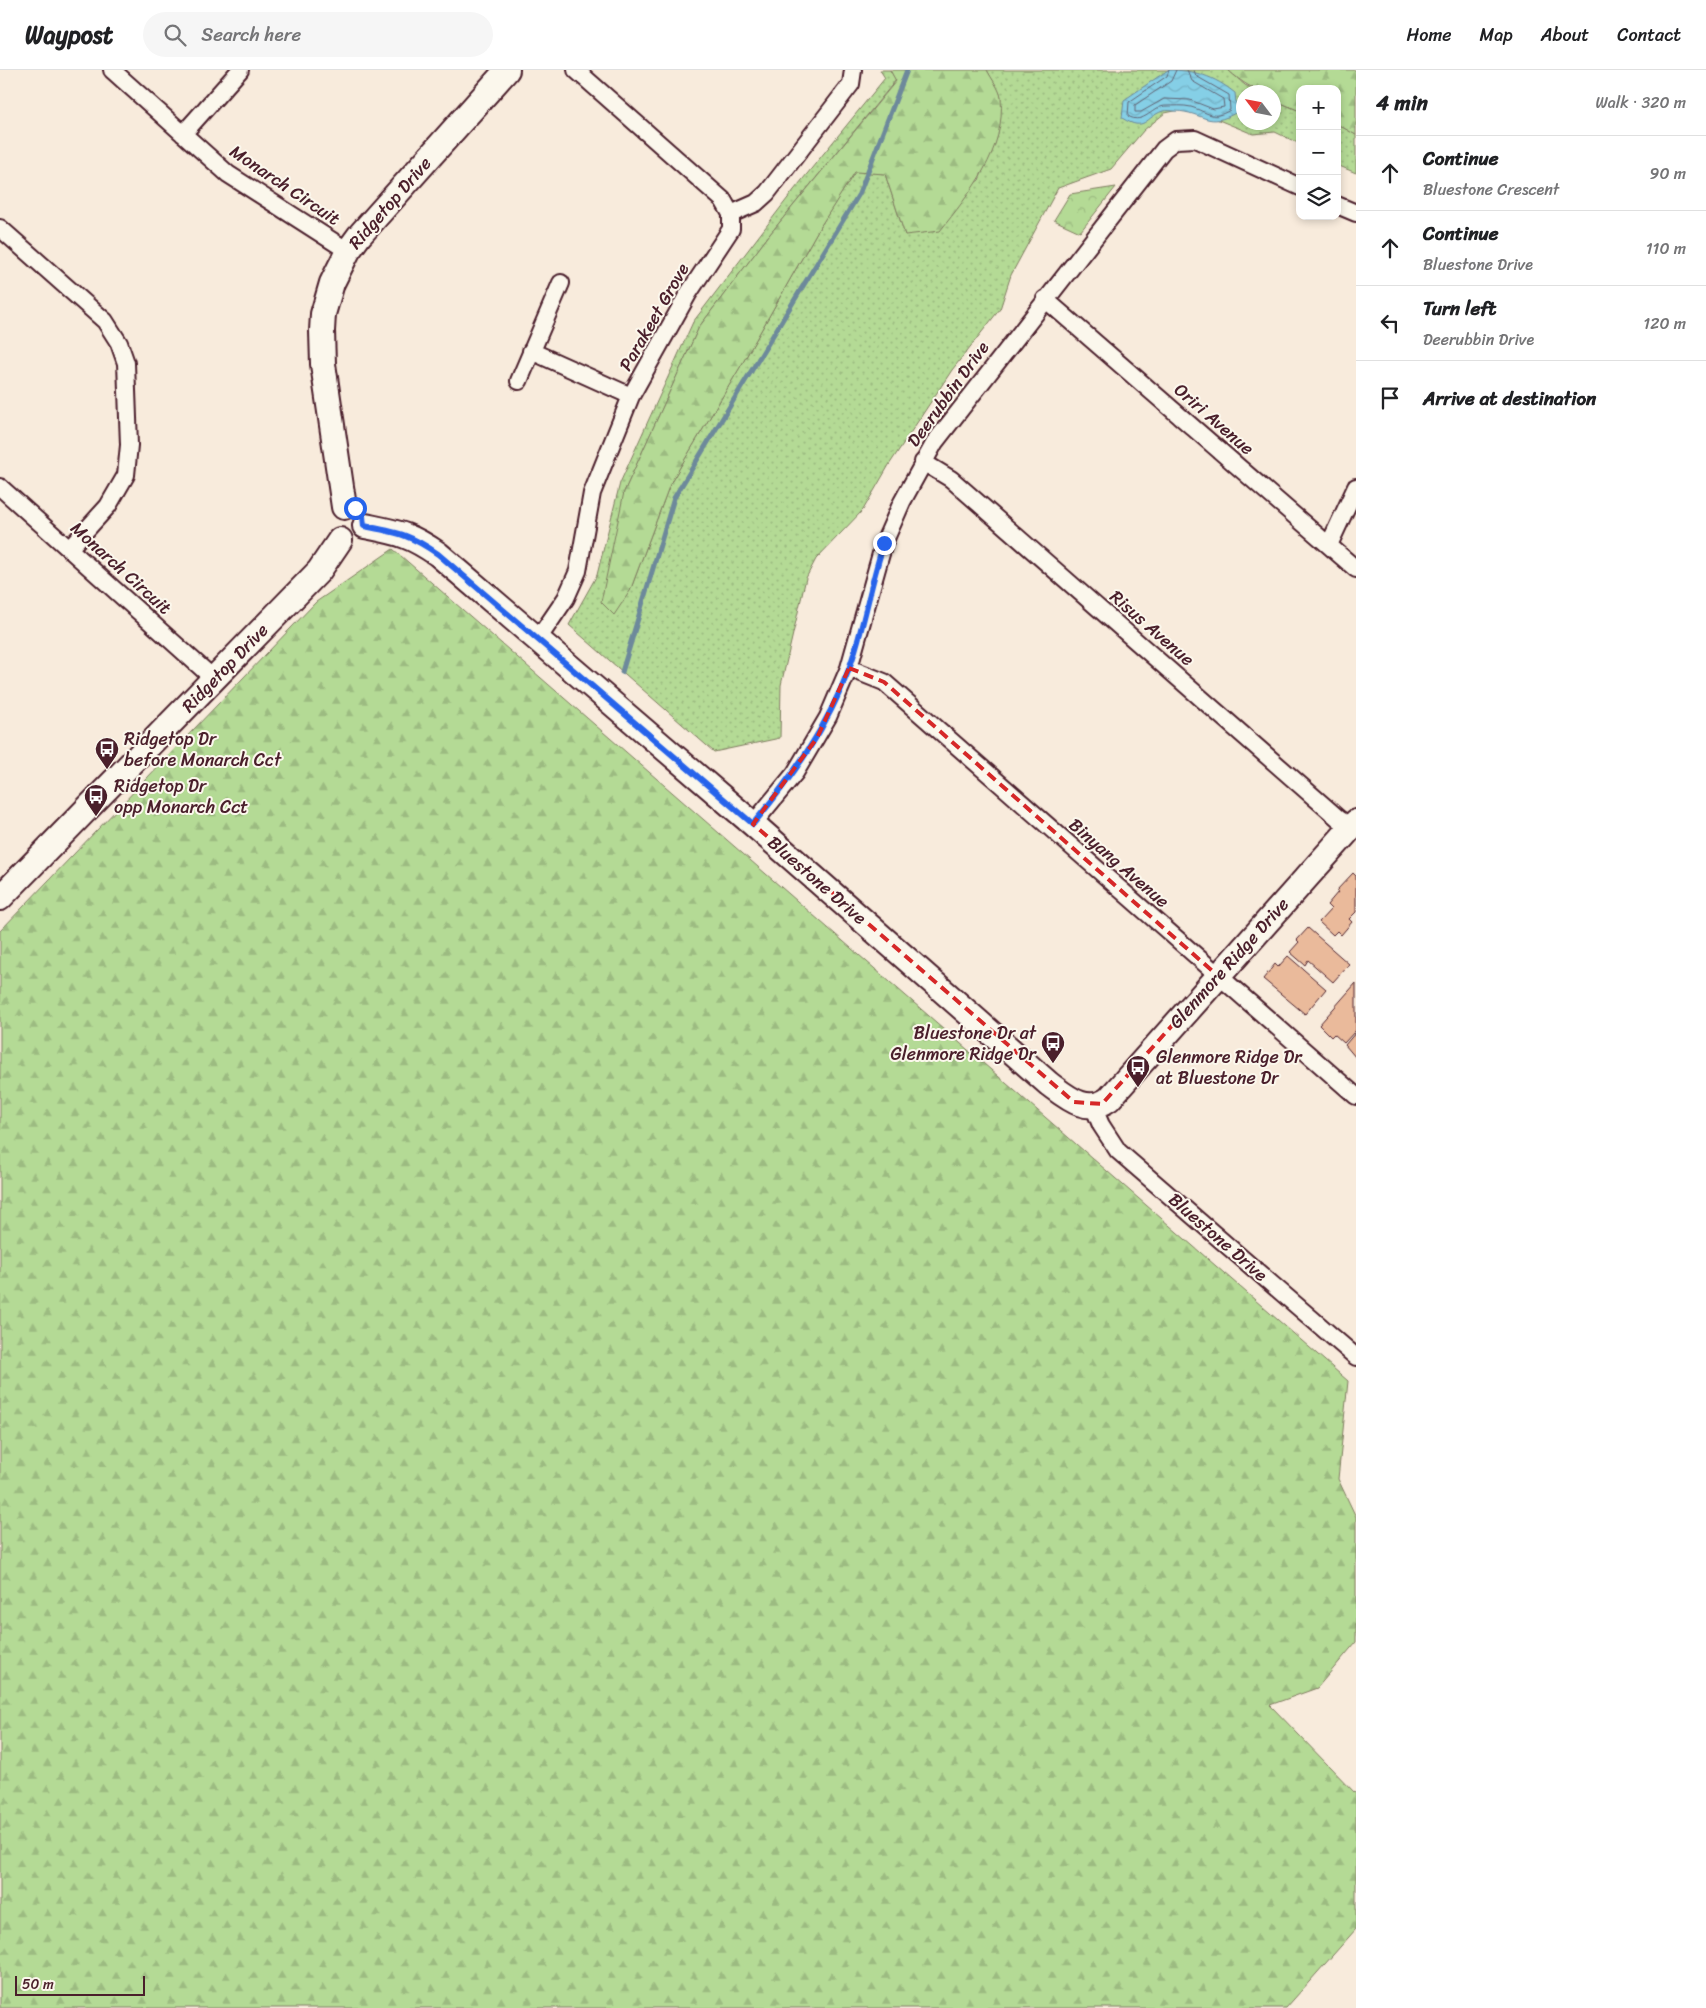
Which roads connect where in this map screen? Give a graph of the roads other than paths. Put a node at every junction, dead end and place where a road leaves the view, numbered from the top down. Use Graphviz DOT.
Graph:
graph roads {
  1 [pos="112,70"];
  2 [pos="240,70"];
  3 [pos="507,70"];
  4 [pos="576,70"];
  5 [pos="853,70"];
  6 [pos="183,134"];
  7 [pos="1296,185"];
  8 [pos="1341,207"];
  9 [pos="1356,213"];
  10 [pos="731,214"];
  11 [pos="0,228"];
  12 [pos="348,251"];
  13 [pos="561,284"];
  14 [pos="1044,299"];
  15 [pos="531,352"];
  16 [pos="519,381"];
  17 [pos="631,396"];
  18 [pos="923,462"];
  19 [pos="0,487"];
  20 [pos="1356,488"];
  21 [pos="344,507"];
  22 [pos="364,526"];
  23 [pos="340,540"];
  24 [pos="1329,545"];
  25 [pos="69,549"];
  26 [pos="1356,569"];
  27 [pos="538,639"];
  28 [pos="850,668"];
  29 [pos="214,679"];
  30 [pos="753,824"];
  31 [pos="1355,826"];
  32 [pos="0,898"];
  33 [pos="1217,975"];
  34 [pos="1356,1096"];
  35 [pos="1093,1106"];
  36 [pos="1356,1358"];
  1 -- 6 [label="street, Monarch Circuit"];
  2 -- 6 [label="street"];
  3 -- 12 [label="street, Ridgetop Drive"];
  4 -- 10 [label="street"];
  5 -- 10 [label="street"];
  6 -- 12 [label="street, Monarch Circuit"];
  7 -- 14 [label="street, Deerubbin Drive"];
  8 -- 9 [label="street"];
  10 -- 17 [label="street, Parakeet Grove"];
  11 -- 25 [label="street"];
  12 -- 21 [label="street, Ridgetop Drive"];
  13 -- 15 [label="street"];
  14 -- 18 [label="street, Deerubbin Drive"];
  14 -- 24 [label="street, Oriri Avenue"];
  15 -- 16 [label="street"];
  15 -- 17 [label="street"];
  17 -- 27 [label="street, Parakeet Grove"];
  18 -- 28 [label="street, Deerubbin Drive"];
  18 -- 31 [label="street, Risus Avenue"];
  19 -- 25 [label="street, Monarch Circuit"];
  20 -- 24 [label="street"];
  21 -- 22 [label="street"];
  21 -- 23 [label="street"];
  22 -- 23 [label="street"];
  22 -- 27 [label="street, Bluestone Drive"];
  23 -- 29 [label="street, Ridgetop Drive"];
  24 -- 26 [label="street, Oriri Avenue"];
  25 -- 29 [label="street, Monarch Circuit"];
  27 -- 30 [label="street, Bluestone Drive"];
  28 -- 30 [label="street, Deerubbin Drive"];
  28 -- 33 [label="street, Binyang Avenue"];
  29 -- 32 [label="street, Ridgetop Drive"];
  30 -- 35 [label="street, Bluestone Drive"];
  31 -- 33 [label="street, Glenmore Ridge Drive"];
  33 -- 34 [label="street, Binyang Avenue"];
  33 -- 35 [label="street, Glenmore Ridge Drive"];
  35 -- 36 [label="street, Bluestone Drive"];
}
